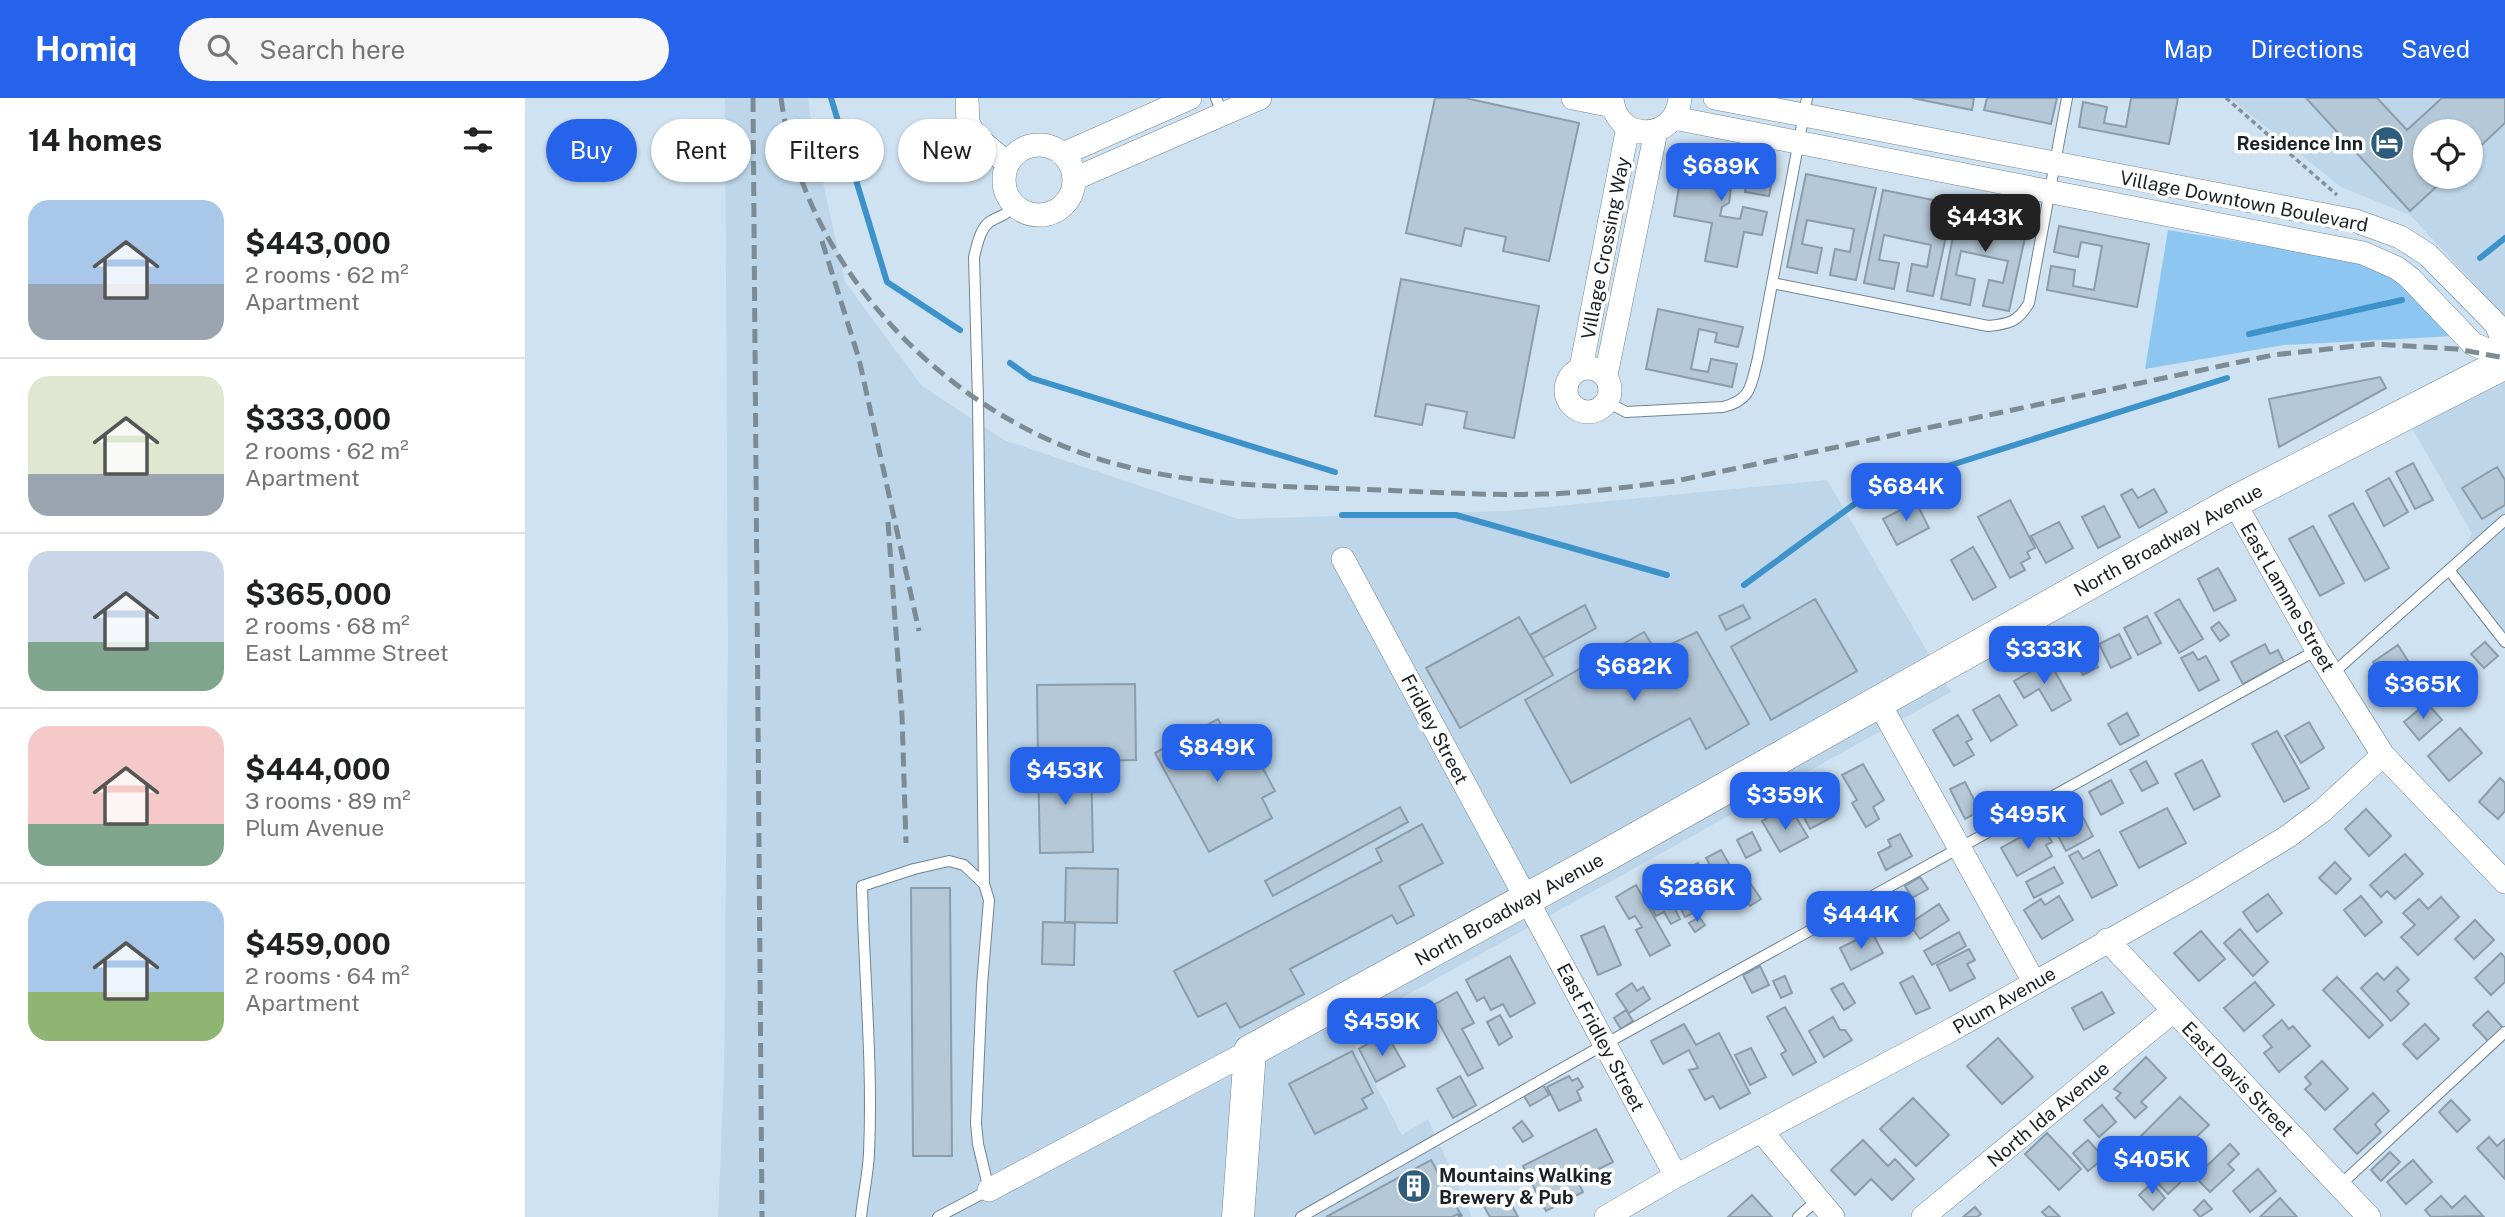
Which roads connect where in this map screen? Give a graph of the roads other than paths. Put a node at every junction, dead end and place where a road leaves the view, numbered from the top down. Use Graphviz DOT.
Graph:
graph roads {
  1 [pos="967,98"];
  2 [pos="1190,98"];
  3 [pos="1260,98"];
  4 [pos="1573,98"];
  5 [pos="1715,98"];
  6 [pos="2067,98"];
  7 [pos="1612,102"];
  8 [pos="1219,106"];
  9 [pos="1806,106"];
  10 [pos="1670,116"];
  11 [pos="1629,127"];
  12 [pos="1799,142"];
  13 [pos="1063,155"];
  14 [pos="1008,164"];
  15 [pos="2054,164"];
  16 [pos="1074,179"];
  17 [pos="2050,190"];
  18 [pos="1013,204"];
  19 [pos="2419,266"];
  20 [pos="1772,283"];
  21 [pos="2455,301"];
  22 [pos="2505,345"];
  23 [pos="2505,357"];
  24 [pos="2505,363"];
  25 [pos="1581,368"];
  26 [pos="1606,375"];
  27 [pos="1607,402"];
  28 [pos="2234,502"];
  29 [pos="2505,520"];
  30 [pos="1343,559"];
  31 [pos="2449,570"];
  32 [pos="2505,642"];
  33 [pos="2317,650"];
  34 [pos="2332,674"];
  35 [pos="1879,703"];
  36 [pos="2383,755"];
  37 [pos="1959,848"];
  38 [pos="2505,882"];
  39 [pos="984,884"];
  40 [pos="1526,899"];
  41 [pos="2107,940"];
  42 [pos="2034,982"];
  43 [pos="2173,1011"];
  44 [pos="2505,1032"];
  45 [pos="1605,1044"];
  46 [pos="1250,1051"];
  47 [pos="1762,1132"];
  48 [pos="1676,1176"];
  49 [pos="2339,1186"];
  50 [pos="989,1190"];
  51 [pos="1817,1200"];
  52 [pos="861,1217"];
  53 [pos="938,1217"];
  54 [pos="1238,1217"];
  55 [pos="1301,1217"];
  56 [pos="1606,1217"];
  57 [pos="1798,1217"];
  58 [pos="1833,1217"];
  59 [pos="1923,1217"];
  60 [pos="2369,1217"];
  1 -- 14 [label="street"];
  2 -- 13 [label="street"];
  3 -- 8 [label="street"];
  4 -- 7 [label="street"];
  5 -- 9 [label="street, Village Downtown Boulevard"];
  6 -- 15 [label="lane"];
  7 -- 11 [label="street"];
  8 -- 16 [label="street"];
  9 -- 12 [label="lane"];
  9 -- 15 [label="street, Village Downtown Boulevard"];
  10 -- 11 [label="street, Village Downtown Boulevard"];
  10 -- 12 [label="street, Village Downtown Boulevard"];
  10 -- 26 [label="street, Village Crossing Way"];
  11 -- 25 [label="street, Village Crossing Way"];
  12 -- 17 [label="street, Village Downtown Boulevard"];
  12 -- 20 [label="lane"];
  13 -- 14 [label="street"];
  13 -- 16 [label="street"];
  14 -- 18 [label="street"];
  15 -- 17 [label="lane"];
  15 -- 19 [label="street, Village Downtown Boulevard"];
  16 -- 18 [label="street"];
  17 -- 19 [label="street, Village Downtown Boulevard"];
  17 -- 20 [label="lane"];
  18 -- 39 [label="lane"];
  19 -- 21 [label="street, Village Downtown Boulevard"];
  20 -- 27 [label="lane"];
  21 -- 22 [label="street, Village Downtown Boulevard"];
  21 -- 23 [label="street, Village Downtown Boulevard"];
  24 -- 28 [label="street, North Broadway Avenue"];
  25 -- 26 [label="street, Village Crossing Way"];
  25 -- 27 [label="street, Village Crossing Way"];
  26 -- 27 [label="street, Village Crossing Way"];
  28 -- 33 [label="street, East Lamme Street"];
  28 -- 35 [label="street, North Broadway Avenue"];
  29 -- 31 [label="lane"];
  30 -- 40 [label="street, Fridley Street"];
  31 -- 32 [label="lane"];
  31 -- 34 [label="lane"];
  33 -- 34 [label="street, East Lamme Street"];
  33 -- 37 [label="lane"];
  34 -- 36 [label="street, East Lamme Street"];
  35 -- 37 [label="street"];
  35 -- 40 [label="street, North Broadway Avenue"];
  36 -- 38 [label="street, East Lamme Street"];
  36 -- 41 [label="street, Plum Avenue"];
  37 -- 42 [label="street"];
  37 -- 45 [label="lane"];
  39 -- 50 [label="lane"];
  39 -- 52 [label="lane"];
  40 -- 45 [label="street, East Fridley Street"];
  40 -- 46 [label="street, North Broadway Avenue"];
  41 -- 42 [label="street, Plum Avenue"];
  41 -- 43 [label="street, East Davis Street"];
  42 -- 47 [label="street, Plum Avenue"];
  43 -- 49 [label="street, East Davis Street"];
  43 -- 59 [label="street, North Ida Avenue"];
  44 -- 49 [label="lane"];
  45 -- 48 [label="street, East Fridley Street"];
  45 -- 55 [label="lane"];
  46 -- 50 [label="street, North Broadway Avenue"];
  46 -- 54 [label="street"];
  47 -- 48 [label="street, Plum Avenue"];
  47 -- 51 [label="street"];
  48 -- 56 [label="street, Plum Avenue"];
  49 -- 60 [label="street, East Davis Street"];
  50 -- 53 [label="lane"];
  51 -- 57 [label="lane"];
  51 -- 58 [label="street"];
}
